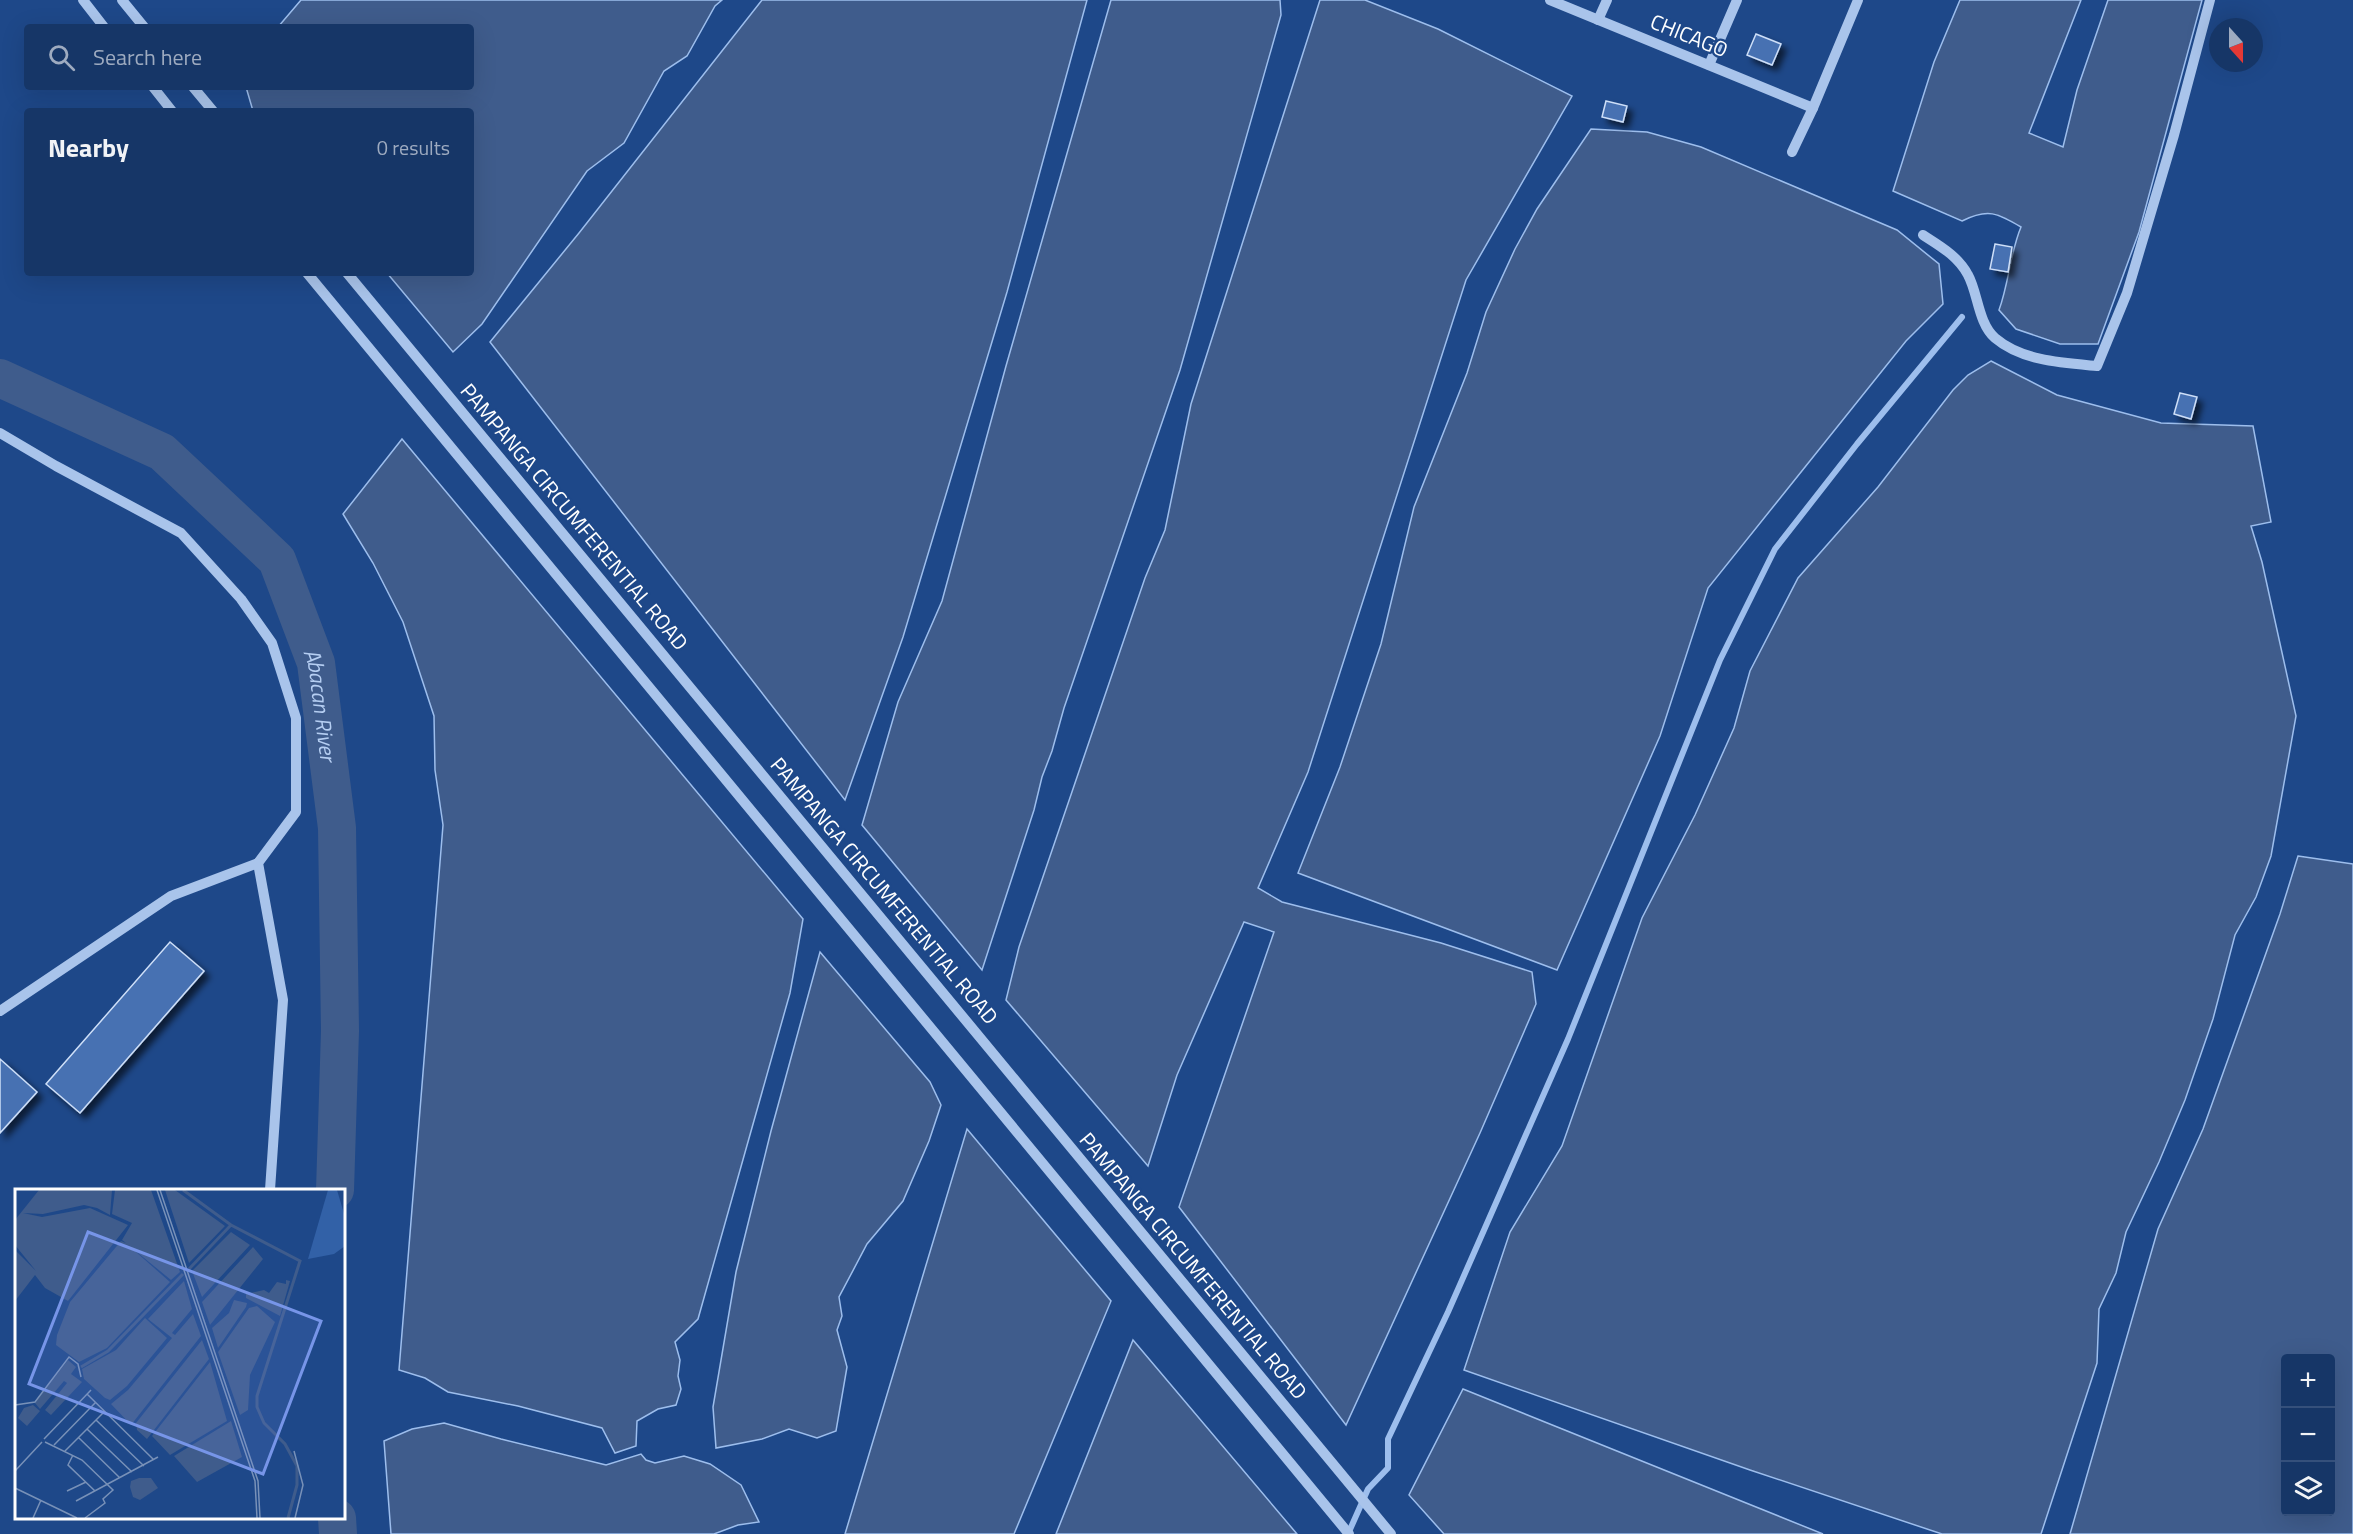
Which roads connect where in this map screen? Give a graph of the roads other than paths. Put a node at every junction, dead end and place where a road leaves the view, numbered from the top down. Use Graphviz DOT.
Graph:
graph roads {
  1 [pos="83,0"];
  2 [pos="122,0"];
  3 [pos="1550,0"];
  4 [pos="1607,0"];
  5 [pos="1737,0"];
  6 [pos="1858,0"];
  7 [pos="2210,0"];
  8 [pos="1598,20"];
  9 [pos="102,24"];
  10 [pos="142,24"];
  11 [pos="1709,65"];
  12 [pos="155,90"];
  13 [pos="196,90"];
  14 [pos="170,108"];
  15 [pos="210,108"];
  16 [pos="1813,108"];
  17 [pos="1792,152"];
  18 [pos="1923,235"];
  19 [pos="309,276"];
  20 [pos="349,276"];
  21 [pos="0,433"];
  22 [pos="258,863"];
  23 [pos="0,1011"];
  24 [pos="270,1189"];
  25 [pos="1349,1534"];
  26 [pos="1391,1534"];
  1 -- 9 [label="street"];
  2 -- 10 [label="street"];
  3 -- 8 [label="street, CHICAGO"];
  4 -- 8 [label="street"];
  5 -- 11 [label="street"];
  6 -- 16 [label="street"];
  7 -- 18 [label="street"];
  8 -- 11 [label="street, CHICAGO"];
  11 -- 16 [label="street, CHICAGO"];
  12 -- 14 [label="street"];
  13 -- 15 [label="street"];
  16 -- 17 [label="street"];
  19 -- 25 [label="street"];
  20 -- 26 [label="street, PAMPANGA CIRCUMFERENTIAL ROAD"];
  21 -- 22 [label="street"];
  22 -- 23 [label="street"];
  22 -- 24 [label="street"];
}
